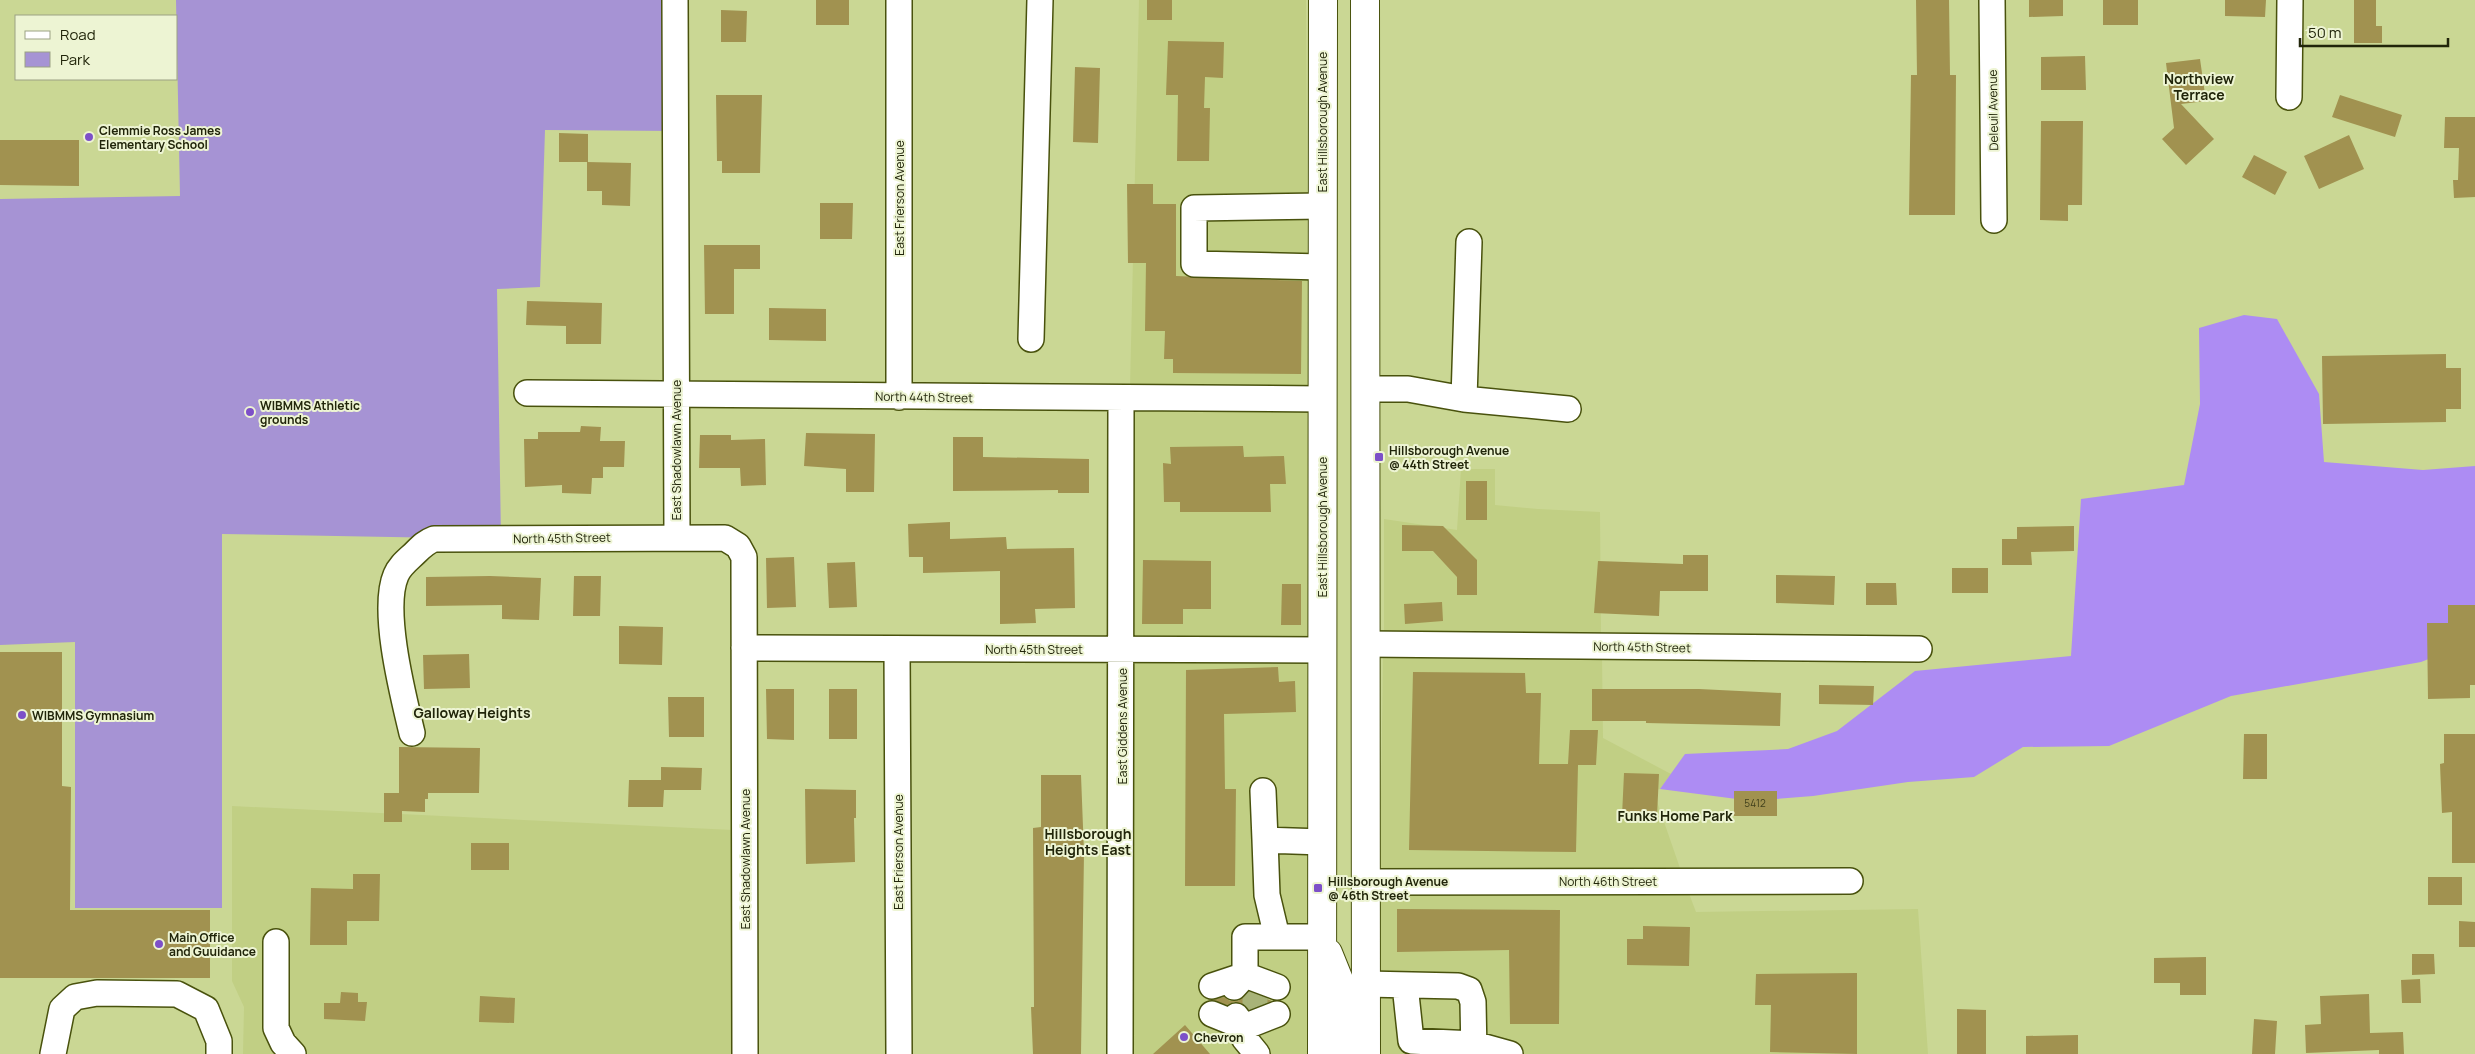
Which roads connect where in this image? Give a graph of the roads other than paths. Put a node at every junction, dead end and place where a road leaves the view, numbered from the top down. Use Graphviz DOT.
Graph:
graph roads {
  1 [pos="675,0"];
  2 [pos="899,0"];
  3 [pos="1040,0"];
  4 [pos="1322,0"];
  5 [pos="1992,0"];
  6 [pos="2290,0"];
  7 [pos="1362,3"];
  8 [pos="2289,97"];
  9 [pos="1322,206"];
  10 [pos="1994,220"];
  11 [pos="1469,242"];
  12 [pos="1322,267"];
  13 [pos="1031,339"];
  14 [pos="1366,389"];
  15 [pos="527,393"];
  16 [pos="676,394"];
  17 [pos="899,397"];
  18 [pos="1121,398"];
  19 [pos="1322,399"];
  20 [pos="1464,399"];
  21 [pos="1568,409"];
  22 [pos="676,537"];
  23 [pos="1366,644"];
  24 [pos="744,648"];
  25 [pos="897,649"];
  26 [pos="1919,649"];
  27 [pos="1122,650"];
  28 [pos="1323,650"];
  29 [pos="412,733"];
  30 [pos="1263,791"];
  31 [pos="1265,840"];
  32 [pos="1323,842"];
  33 [pos="1850,881"];
  34 [pos="1366,882"];
  35 [pos="1277,937"];
  36 [pos="1323,937"];
  37 [pos="276,942"];
  38 [pos="1245,984"];
  39 [pos="1366,984"];
  40 [pos="1405,985"];
  41 [pos="1244,1017"];
  42 [pos="1474,1049"];
  43 [pos="53,1054"];
  44 [pos="219,1054"];
  45 [pos="293,1054"];
  46 [pos="745,1054"];
  47 [pos="899,1054"];
  48 [pos="1120,1054"];
  49 [pos="1257,1054"];
  50 [pos="1322,1054"];
  51 [pos="1345,1054"];
  52 [pos="1366,1054"];
  53 [pos="1510,1054"];
  1 -- 16 [label="street, East Shadowlawn Avenue"];
  2 -- 17 [label="street, East Frierson Avenue"];
  3 -- 13 [label="street"];
  4 -- 9 [label="main road, East Hillsborough Avenue"];
  5 -- 10 [label="street, Deleuil Avenue"];
  6 -- 8 [label="street"];
  7 -- 14 [label="main road"];
  9 -- 12 [label="main road, East Hillsborough Avenue"];
  9 -- 12 [label="street"];
  11 -- 20 [label="street"];
  12 -- 19 [label="main road, East Hillsborough Avenue"];
  14 -- 20 [label="street"];
  14 -- 23 [label="main road"];
  15 -- 16 [label="street, North 44th Street"];
  16 -- 17 [label="street, North 44th Street"];
  16 -- 22 [label="street, East Shadowlawn Avenue"];
  17 -- 18 [label="street, North 44th Street"];
  18 -- 19 [label="street, North 44th Street"];
  18 -- 27 [label="street, East Giddens Avenue"];
  19 -- 28 [label="main road, East Hillsborough Avenue"];
  20 -- 21 [label="street"];
  22 -- 24 [label="street, East Shadowlawn Avenue"];
  22 -- 29 [label="street, North 45th Street"];
  23 -- 26 [label="street, North 45th Street"];
  23 -- 34 [label="main road"];
  24 -- 25 [label="street, North 45th Street"];
  24 -- 46 [label="street, East Shadowlawn Avenue"];
  25 -- 27 [label="street, North 45th Street"];
  25 -- 47 [label="street, East Frierson Avenue"];
  27 -- 28 [label="street, North 45th Street"];
  27 -- 48 [label="street, East Giddens Avenue"];
  28 -- 32 [label="main road, East Hillsborough Avenue"];
  30 -- 31 [label="street"];
  31 -- 32 [label="street"];
  31 -- 35 [label="street"];
  32 -- 36 [label="main road, East Hillsborough Avenue"];
  33 -- 34 [label="street, North 46th Street"];
  34 -- 39 [label="main road"];
  35 -- 36 [label="street"];
  35 -- 38 [label="street"];
  36 -- 50 [label="main road, East Hillsborough Avenue"];
  36 -- 51 [label="main road"];
  37 -- 45 [label="street"];
  39 -- 40 [label="street"];
  39 -- 52 [label="main road"];
  40 -- 42 [label="street"];
  40 -- 42 [label="street"];
  41 -- 49 [label="street"];
  42 -- 53 [label="street"];
  43 -- 44 [label="street"];
}
